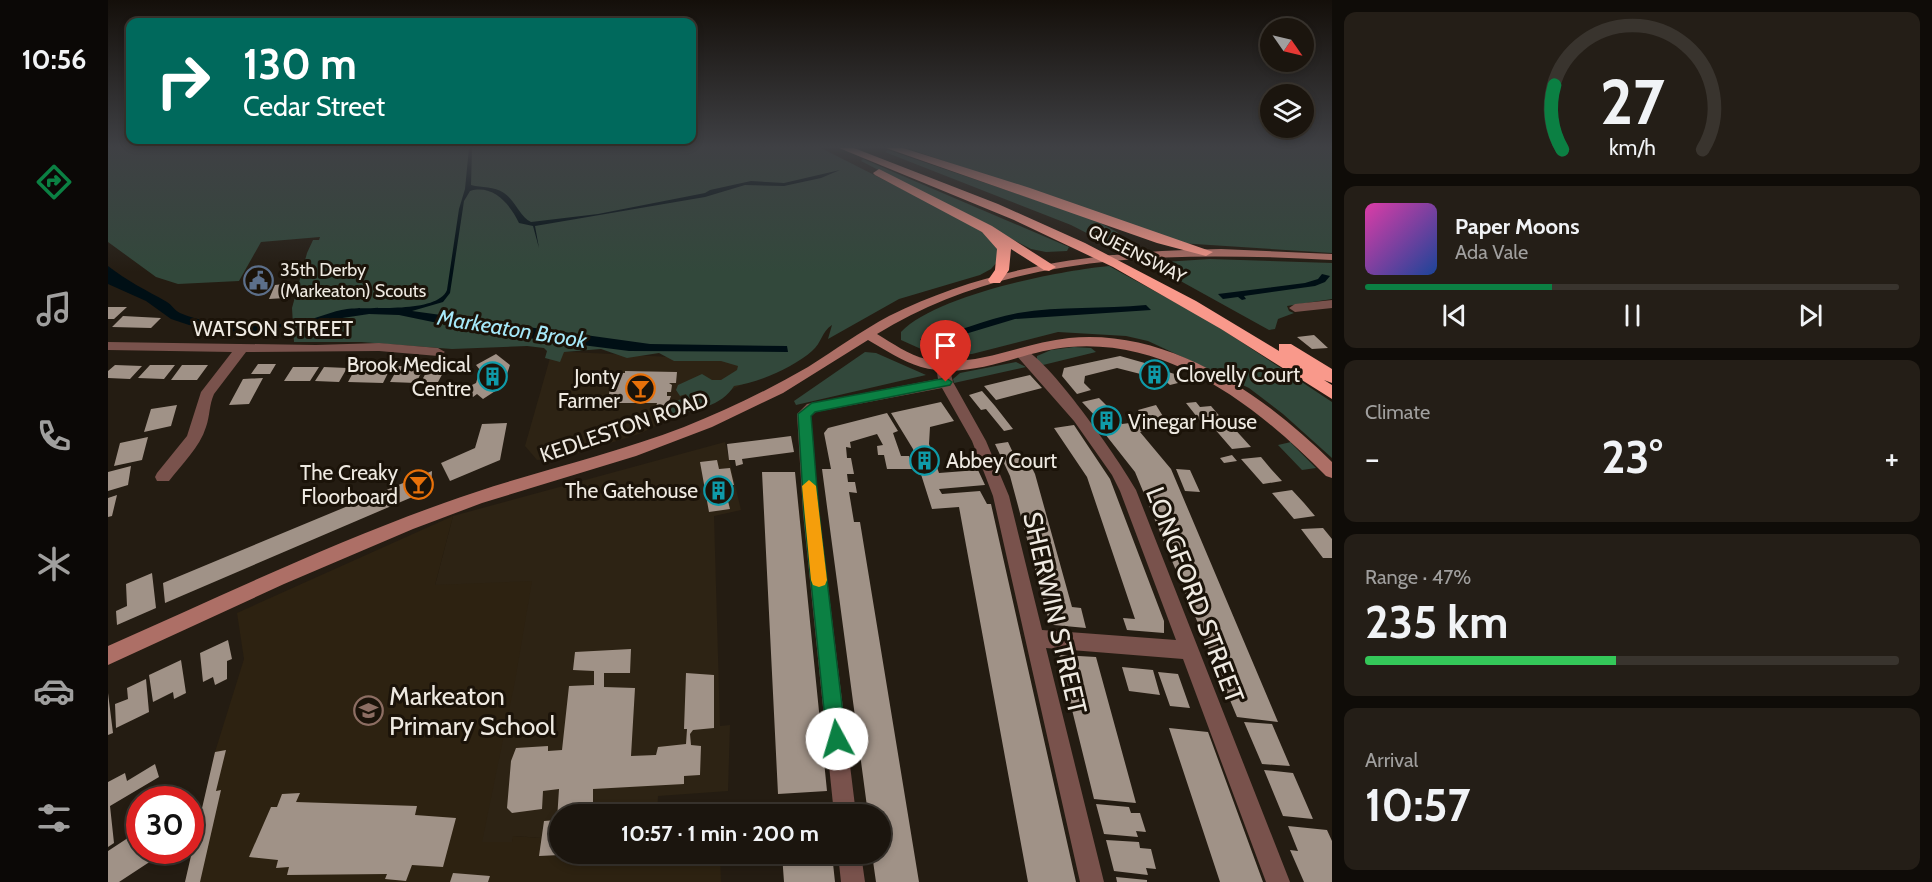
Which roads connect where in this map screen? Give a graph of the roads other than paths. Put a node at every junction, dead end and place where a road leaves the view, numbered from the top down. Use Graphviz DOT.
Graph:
graph roads {
  1 [pos="909,189"];
  2 [pos="948,189"];
  3 [pos="974,189"];
  4 [pos="1014,189"];
  5 [pos="1106,220"];
  6 [pos="987,229"];
  7 [pos="1206,252"];
  8 [pos="1149,254"];
  9 [pos="1332,257"];
  10 [pos="1049,267"];
  11 [pos="994,280"];
  12 [pos="1332,304"];
  13 [pos="1295,308"];
  14 [pos="867,334"];
  15 [pos="108,346"];
  16 [pos="243,347"];
  17 [pos="438,352"];
  18 [pos="1021,352"];
  19 [pos="944,374"];
  20 [pos="1332,377"];
  21 [pos="1332,393"];
  22 [pos="1332,472"];
  23 [pos="163,477"];
  24 [pos="1033,638"];
  25 [pos="1188,650"];
  26 [pos="108,656"];
  27 [pos="844,804"];
  28 [pos="851,864"];
  29 [pos="853,882"];
  30 [pos="1092,882"];
  31 [pos="1278,882"];
  1 -- 6 [label="highway"];
  2 -- 21 [label="highway, QUEENSWAY"];
  3 -- 20 [label="highway, QUEENSWAY"];
  4 -- 5 [label="highway"];
  5 -- 7 [label="highway"];
  5 -- 8 [label="highway"];
  6 -- 10 [label="highway"];
  6 -- 11 [label="highway"];
  7 -- 8 [label="street, KEDLESTON ROAD"];
  7 -- 9 [label="street, KEDLESTON ROAD"];
  8 -- 10 [label="street, KEDLESTON ROAD"];
  10 -- 11 [label="street, KEDLESTON ROAD"];
  11 -- 14 [label="street, KEDLESTON ROAD"];
  12 -- 13 [label="street"];
  14 -- 19 [label="street"];
  14 -- 26 [label="street, KEDLESTON ROAD"];
  15 -- 16 [label="street, WATSON STREET"];
  16 -- 17 [label="street, WATSON STREET"];
  16 -- 23 [label="street"];
  18 -- 19 [label="street"];
  18 -- 22 [label="street"];
  18 -- 25 [label="street, LONGFORD STREET"];
  19 -- 24 [label="street, SHERWIN STREET"];
  19 -- 27 [label="street"];
  24 -- 25 [label="street"];
  24 -- 30 [label="street, SHERWIN STREET"];
  25 -- 31 [label="street, LONGFORD STREET"];
  28 -- 29 [label="street"];
}
